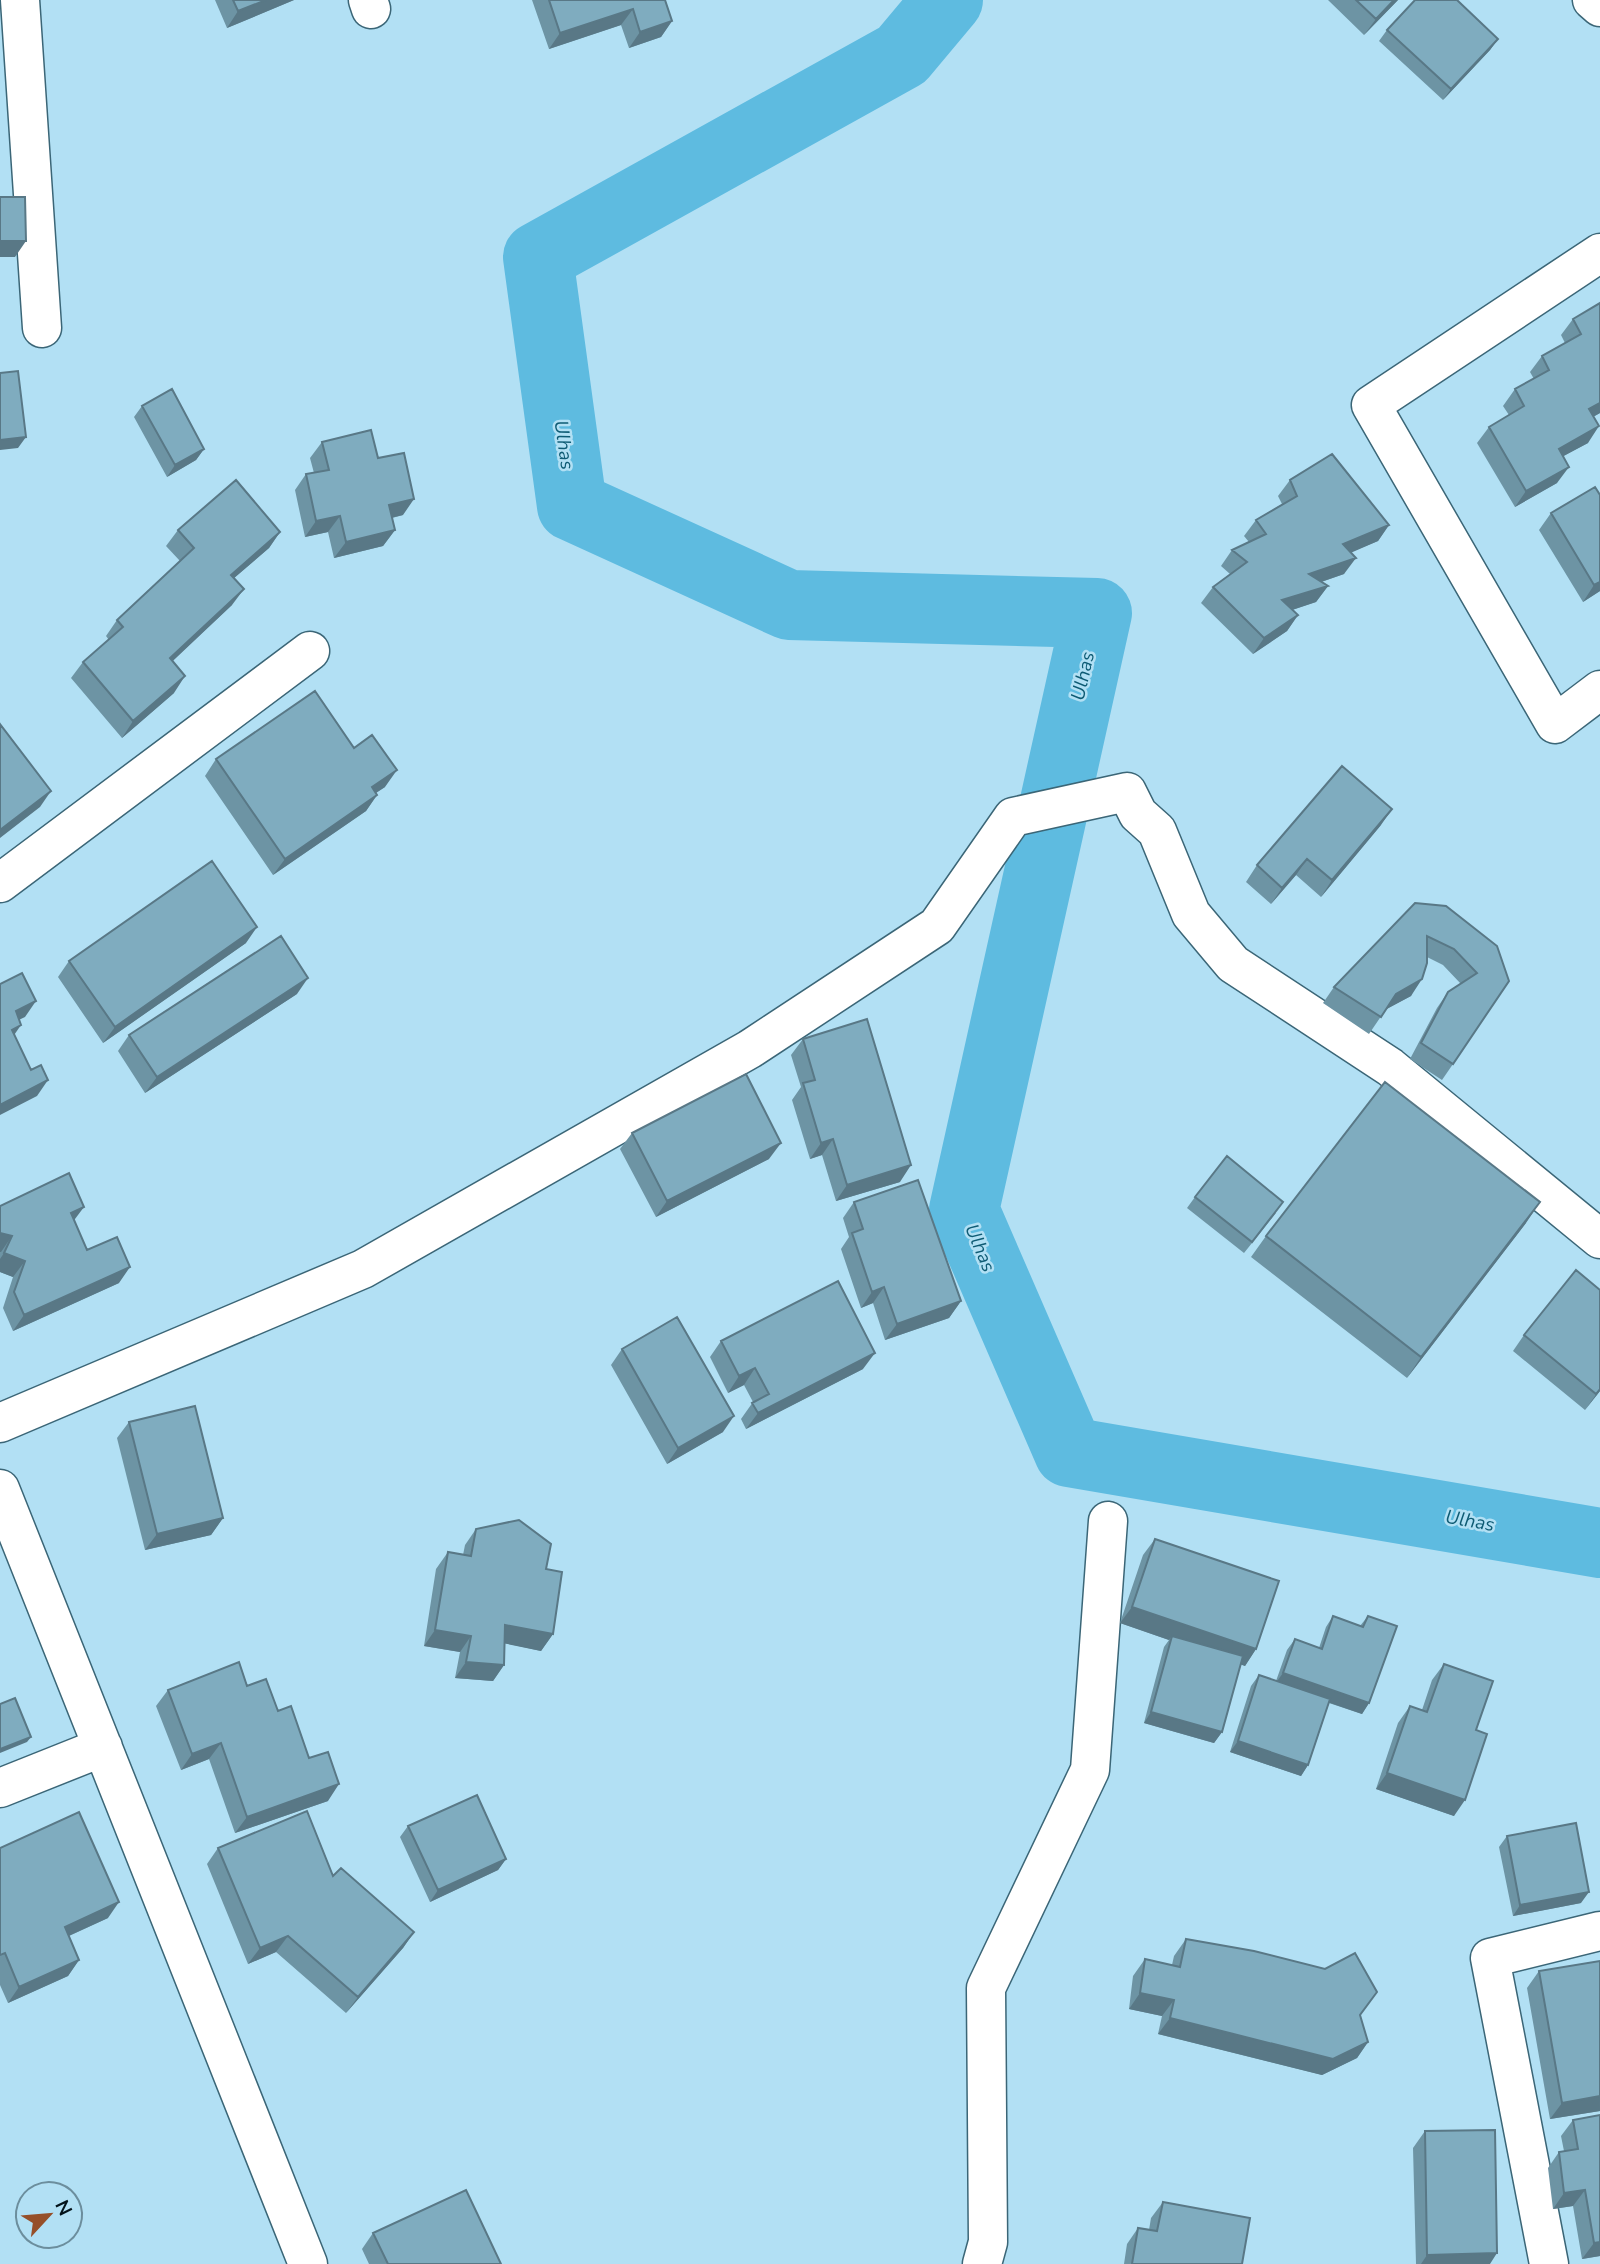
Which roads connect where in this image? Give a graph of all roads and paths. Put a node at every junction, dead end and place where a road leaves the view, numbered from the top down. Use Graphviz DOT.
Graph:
graph roads {
  1 [pos="20,0"];
  2 [pos="1592,0"];
  3 [pos="1600,7"];
  4 [pos="1600,253"];
  5 [pos="43,328"];
  6 [pos="310,651"];
  7 [pos="1600,690"];
  8 [pos="0,883"];
  9 [pos="1600,1239"];
  10 [pos="0,1423"];
  11 [pos="0,1489"];
  12 [pos="1108,1521"];
  13 [pos="103,1747"];
  14 [pos="0,1788"];
  15 [pos="1600,1931"];
  16 [pos="308,2264"];
  17 [pos="982,2264"];
  18 [pos="1549,2264"];
  1 -- 5 [label="street"];
  2 -- 3 [label="street"];
  4 -- 7 [label="street"];
  6 -- 8 [label="street"];
  9 -- 10 [label="street"];
  11 -- 13 [label="street"];
  12 -- 17 [label="street"];
  13 -- 14 [label="street"];
  13 -- 16 [label="street"];
  15 -- 18 [label="street"];
}
